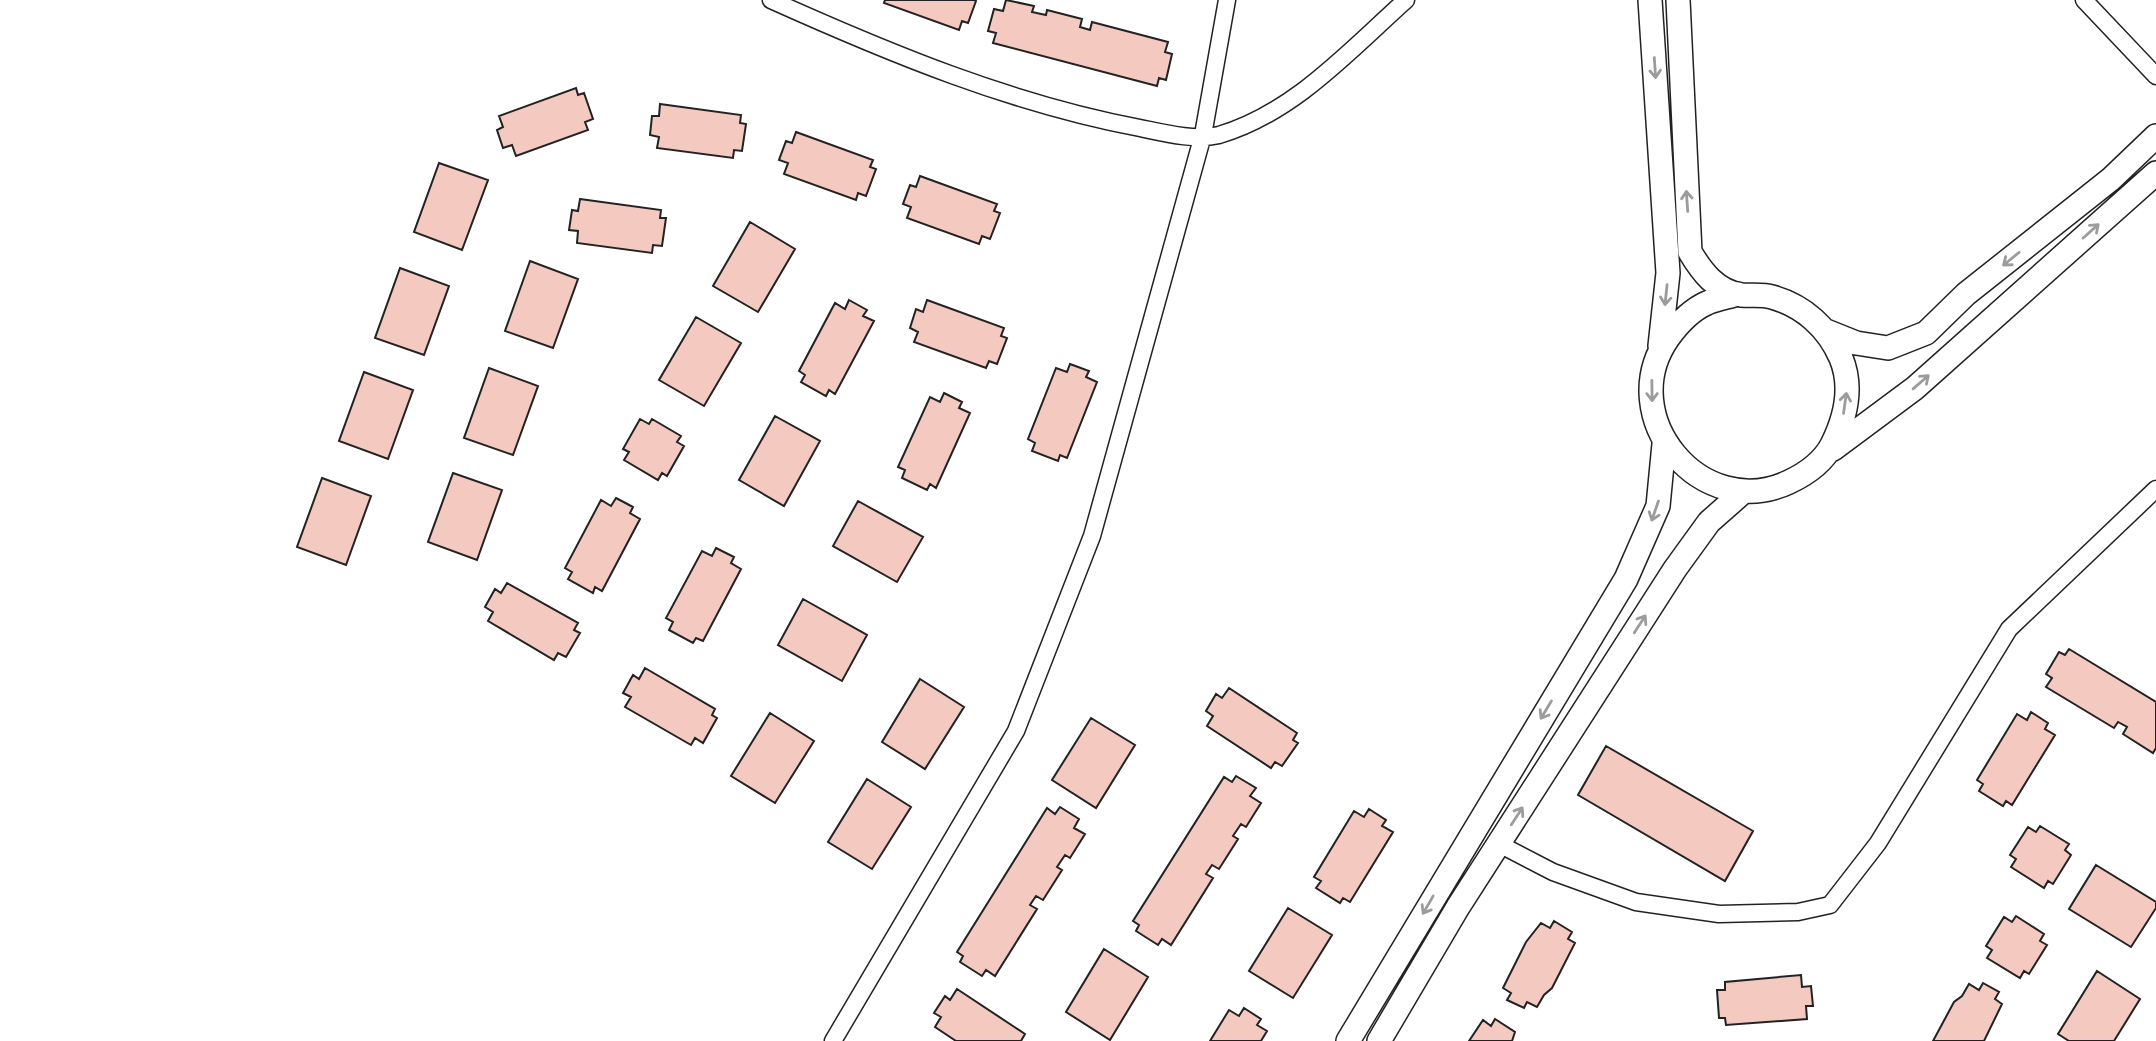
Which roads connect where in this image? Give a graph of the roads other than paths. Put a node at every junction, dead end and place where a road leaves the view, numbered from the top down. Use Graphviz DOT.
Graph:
graph roads {
  1 [pos="771,0"];
  2 [pos="1227,0"];
  3 [pos="1406,0"];
  4 [pos="1650,0"];
  5 [pos="1678,0"];
  6 [pos="2084,0"];
  7 [pos="2156,76"];
  8 [pos="1203,135"];
  9 [pos="2156,136"];
  10 [pos="2156,173"];
  11 [pos="1738,294"];
  12 [pos="1826,331"];
  13 [pos="1660,350"];
  14 [pos="1664,444"];
  15 [pos="1827,453"];
  16 [pos="2156,489"];
  17 [pos="1743,492"];
  18 [pos="1499,844"];
  19 [pos="832,1041"];
  20 [pos="1348,1041"];
  21 [pos="1379,1041"];
  1 -- 8 [label="street"];
  2 -- 8 [label="street"];
  3 -- 8 [label="street"];
  4 -- 13 [label="street, one-way"];
  11 -- 5 [label="street, one-way"];
  6 -- 7 [label="street"];
  8 -- 19 [label="street"];
  9 -- 12 [label="street, one-way"];
  15 -- 10 [label="street, one-way"];
  11 -- 12 [label="street"];
  11 -- 13 [label="street"];
  15 -- 12 [label="street, one-way"];
  13 -- 14 [label="street, one-way"];
  14 -- 17 [label="street"];
  14 -- 20 [label="street, one-way"];
  15 -- 17 [label="street"];
  16 -- 18 [label="street"];
  18 -- 17 [label="street, one-way"];
  18 -- 21 [label="street"];
}
